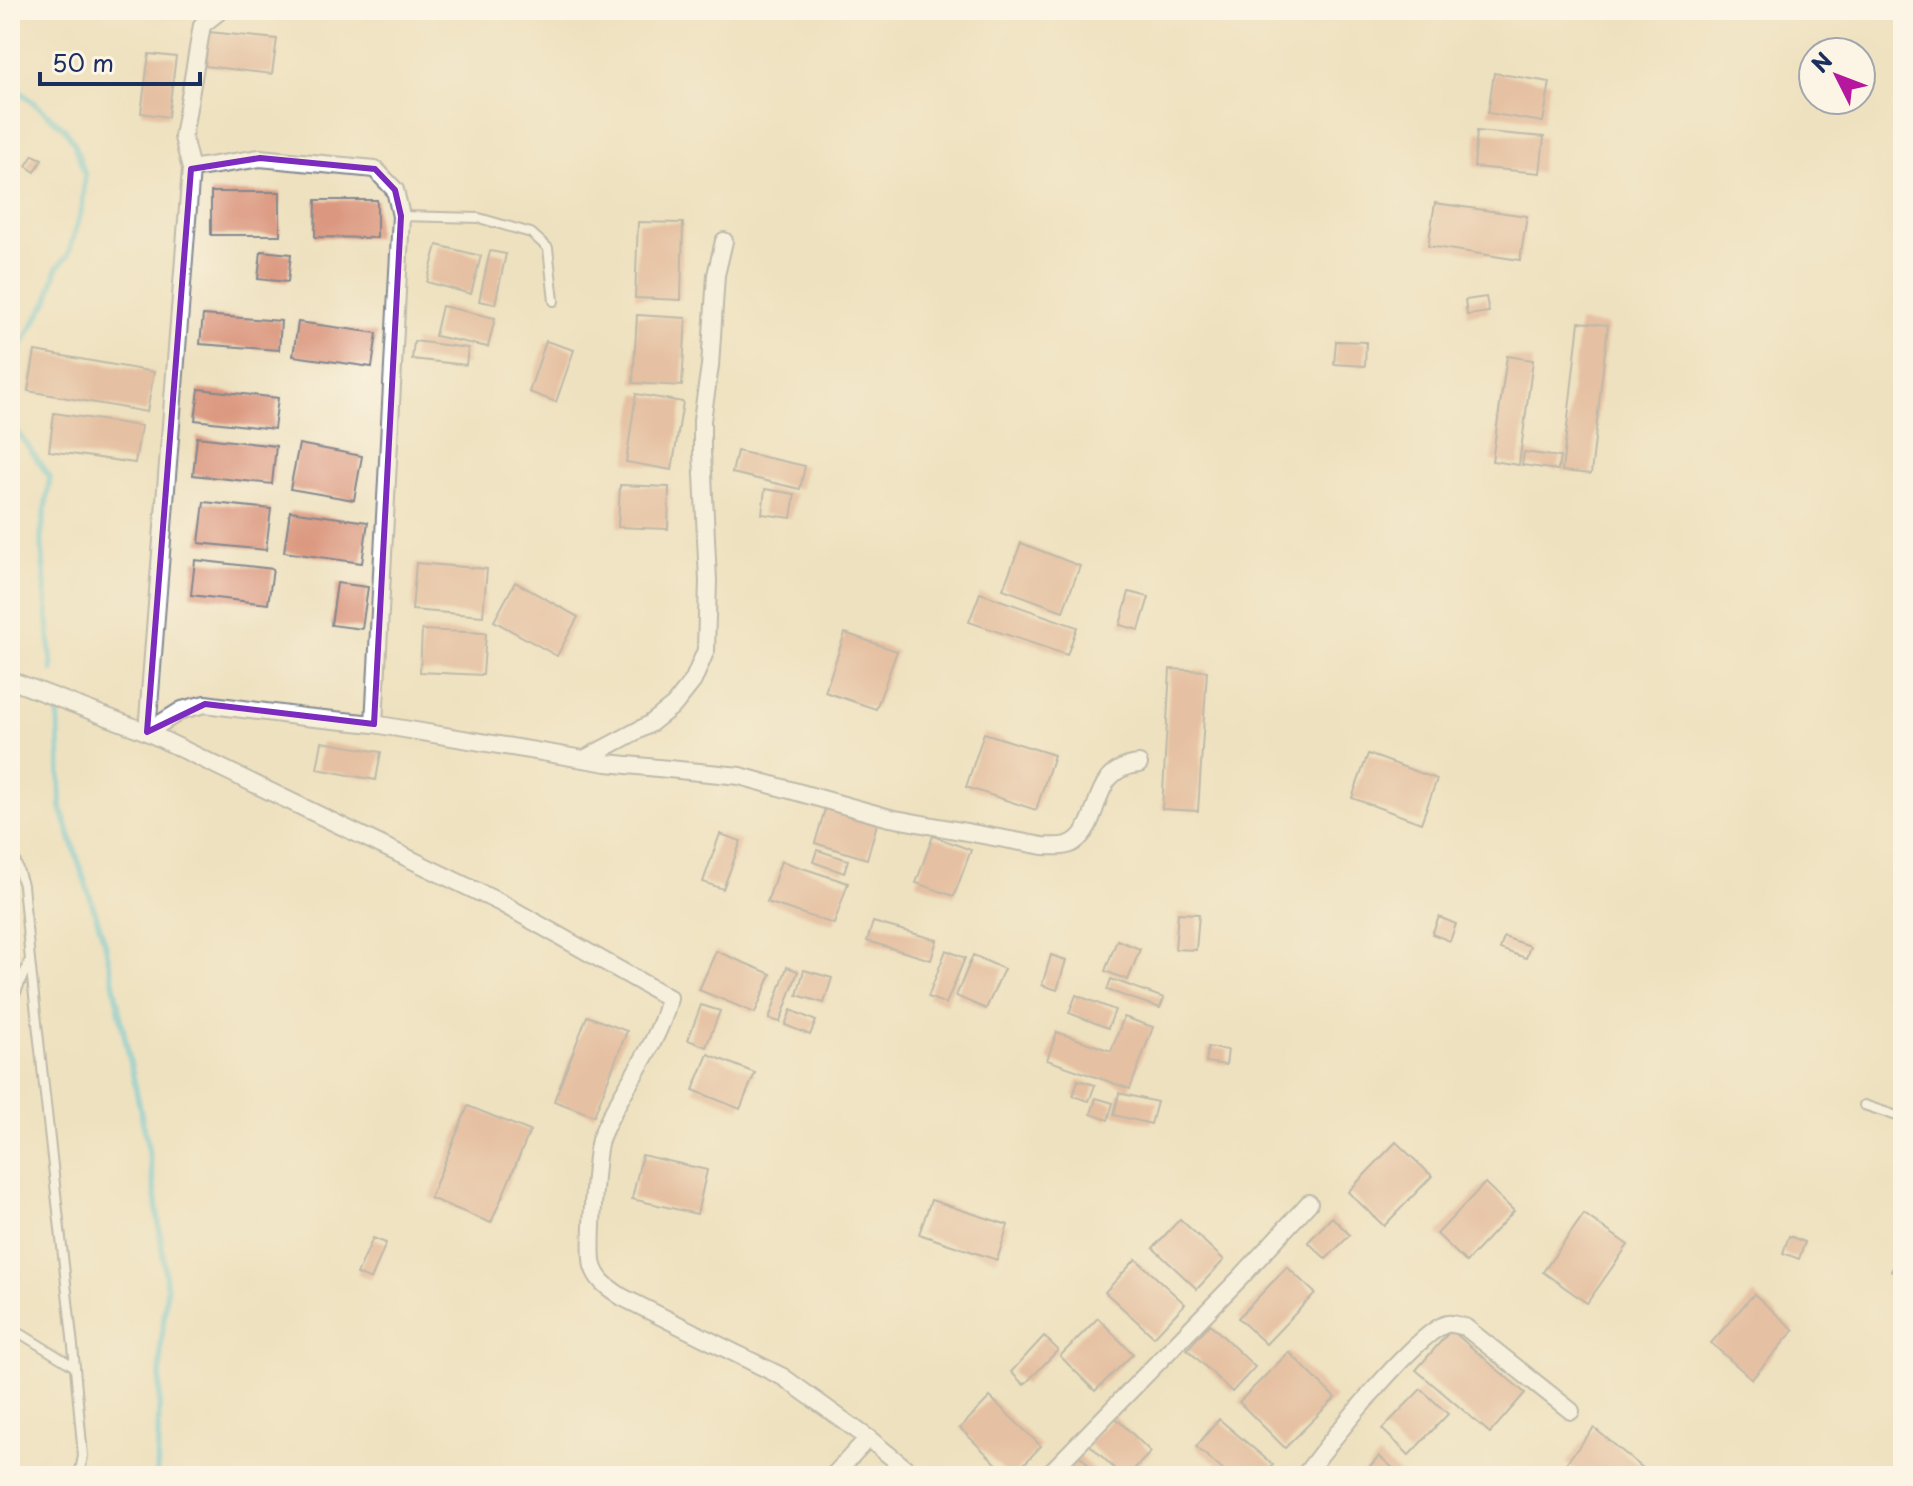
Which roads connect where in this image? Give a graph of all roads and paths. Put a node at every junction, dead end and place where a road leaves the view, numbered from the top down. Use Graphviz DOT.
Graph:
graph roads {
  1 [pos="221,10"];
  2 [pos="191,169"];
  3 [pos="401,216"];
  4 [pos="724,241"];
  5 [pos="554,301"];
  6 [pos="10,680"];
  7 [pos="374,724"];
  8 [pos="147,732"];
  9 [pos="584,759"];
  10 [pos="1139,764"];
  11 [pos="10,844"];
  12 [pos="30,960"];
  13 [pos="10,1006"];
  14 [pos="1864,1105"];
  15 [pos="1903,1118"];
  16 [pos="1309,1203"];
  17 [pos="10,1327"];
  18 [pos="75,1367"];
  19 [pos="1571,1411"];
  20 [pos="868,1438"];
  21 [pos="79,1476"];
  22 [pos="833,1476"];
  23 [pos="915,1476"];
  24 [pos="1047,1476"];
  25 [pos="1304,1476"];
  1 -- 2 [label="street"];
  2 -- 3 [label="street"];
  2 -- 8 [label="street"];
  3 -- 5 [label="lane"];
  3 -- 7 [label="street"];
  4 -- 9 [label="street"];
  6 -- 8 [label="street"];
  7 -- 8 [label="street"];
  7 -- 9 [label="street"];
  8 -- 20 [label="street"];
  9 -- 10 [label="street"];
  11 -- 12 [label="lane"];
  12 -- 13 [label="lane"];
  12 -- 18 [label="lane"];
  14 -- 15 [label="lane"];
  16 -- 24 [label="street"];
  17 -- 18 [label="lane"];
  18 -- 21 [label="lane"];
  19 -- 25 [label="street"];
  20 -- 22 [label="street"];
  20 -- 23 [label="street"];
}
